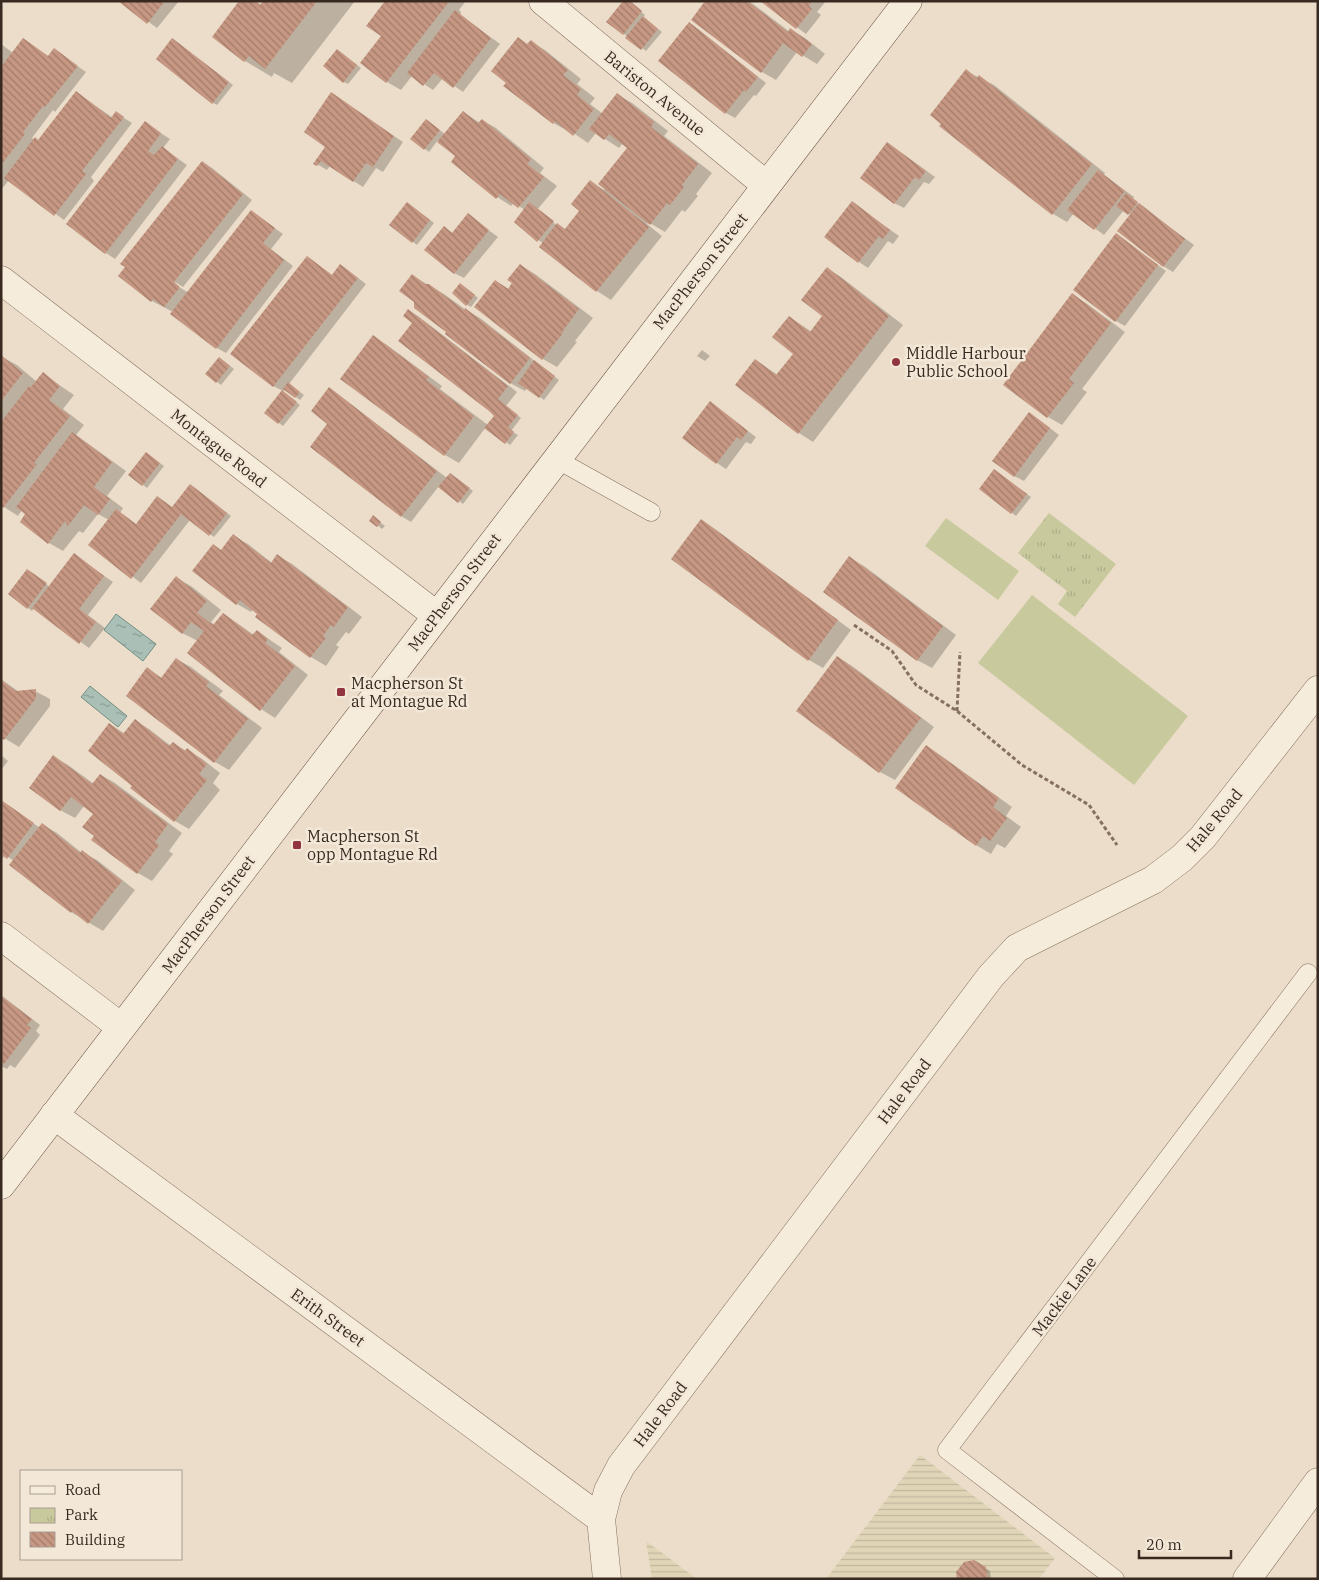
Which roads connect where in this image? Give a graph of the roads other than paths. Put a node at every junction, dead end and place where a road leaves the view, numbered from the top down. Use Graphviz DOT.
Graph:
graph roads {
  1 [pos="543,1"];
  2 [pos="908,1"];
  3 [pos="766,185"];
  4 [pos="1,280"];
  5 [pos="556,459"];
  6 [pos="651,512"];
  7 [pos="436,615"];
  8 [pos="1318,690"];
  9 [pos="1,936"];
  10 [pos="1308,973"];
  11 [pos="121,1027"];
  12 [pos="54,1115"];
  13 [pos="1,1185"];
  14 [pos="1318,1482"];
  15 [pos="601,1519"];
  16 [pos="607,1579"];
  17 [pos="1114,1579"];
  18 [pos="1247,1579"];
  1 -- 3 [label="street, Bariston Avenue"];
  2 -- 3 [label="street, MacPherson Street"];
  3 -- 5 [label="street, MacPherson Street"];
  4 -- 7 [label="street, Montague Road"];
  5 -- 6 [label="lane"];
  5 -- 7 [label="street, MacPherson Street"];
  7 -- 11 [label="street, MacPherson Street"];
  8 -- 15 [label="street, Hale Road"];
  9 -- 11 [label="street"];
  10 -- 17 [label="lane, Mackie Lane"];
  11 -- 12 [label="street, MacPherson Street"];
  12 -- 13 [label="street, MacPherson Street"];
  12 -- 15 [label="street, Erith Street"];
  14 -- 18 [label="street"];
  15 -- 16 [label="street, Hale Road"];
}
